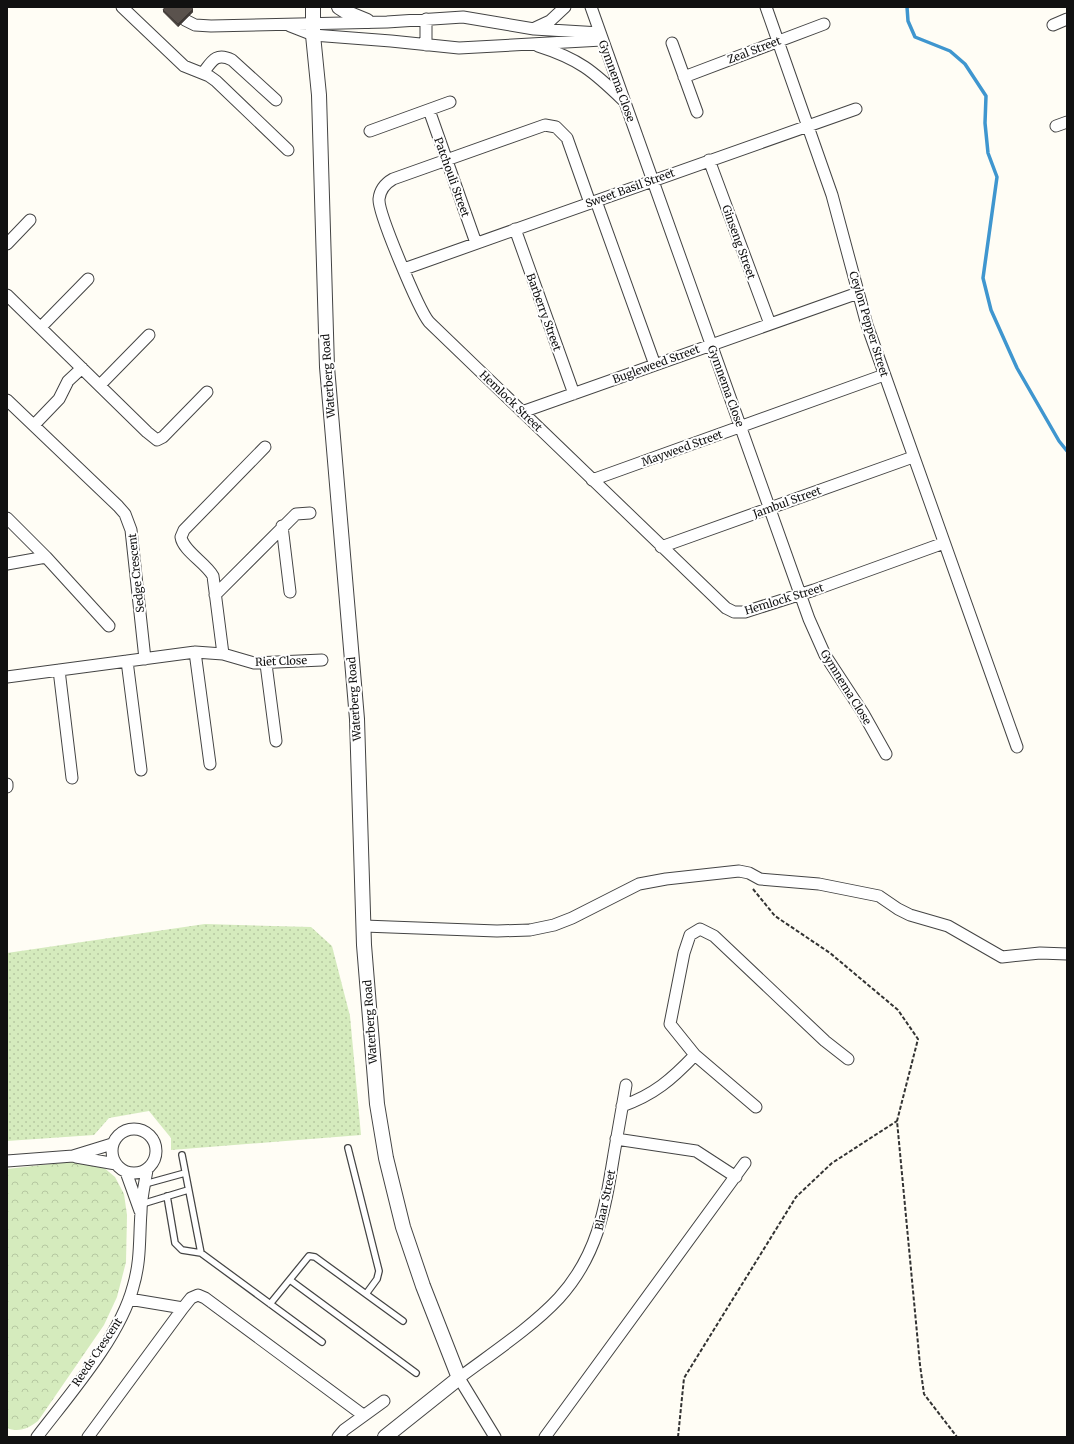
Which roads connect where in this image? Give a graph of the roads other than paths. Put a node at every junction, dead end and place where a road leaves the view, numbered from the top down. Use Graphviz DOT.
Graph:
graph roads {
  1 [pos="122,7"];
  2 [pos="314,7"];
  3 [pos="339,7"];
  4 [pos="565,7"];
  5 [pos="591,7"];
  6 [pos="766,7"];
  7 [pos="426,19"];
  8 [pos="1067,19"];
  9 [pos="185,20"];
  10 [pos="368,21"];
  11 [pos="824,24"];
  12 [pos="1053,24"];
  13 [pos="313,29"];
  14 [pos="534,29"];
  15 [pos="601,37"];
  16 [pos="779,40"];
  17 [pos="672,43"];
  18 [pos="531,44"];
  19 [pos="426,45"];
  20 [pos="203,73"];
  21 [pos="684,77"];
  22 [pos="276,100"];
  23 [pos="450,102"];
  24 [pos="625,102"];
  25 [pos="856,109"];
  26 [pos="429,110"];
  27 [pos="697,112"];
  28 [pos="1067,122"];
  29 [pos="808,125"];
  30 [pos="1056,126"];
  31 [pos="370,131"];
  32 [pos="288,150"];
  33 [pos="445,160"];
  34 [pos="709,160"];
  35 [pos="653,180"];
  36 [pos="593,202"];
  37 [pos="30,220"];
  38 [pos="515,229"];
  39 [pos="7,244"];
  40 [pos="476,244"];
  41 [pos="404,269"];
  42 [pos="88,279"];
  43 [pos="858,293"];
  44 [pos="7,295"];
  45 [pos="770,324"];
  46 [pos="41,327"];
  47 [pos="149,335"];
  48 [pos="711,344"];
  49 [pos="655,365"];
  50 [pos="82,368"];
  51 [pos="884,375"];
  52 [pos="100,385"];
  53 [pos="207,392"];
  54 [pos="574,394"];
  55 [pos="7,400"];
  56 [pos="522,412"];
  57 [pos="34,426"];
  58 [pos="741,427"];
  59 [pos="265,447"];
  60 [pos="913,457"];
  61 [pos="592,480"];
  62 [pos="770,509"];
  63 [pos="310,512"];
  64 [pos="7,518"];
  65 [pos="282,526"];
  66 [pos="944,543"];
  67 [pos="661,547"];
  68 [pos="46,557"];
  69 [pos="7,564"];
  70 [pos="290,592"];
  71 [pos="800,594"];
  72 [pos="215,595"];
  73 [pos="109,626"];
  74 [pos="195,652"];
  75 [pos="223,654"];
  76 [pos="145,659"];
  77 [pos="322,660"];
  78 [pos="127,661"];
  79 [pos="266,664"];
  80 [pos="59,670"];
  81 [pos="7,676"];
  82 [pos="276,741"];
  83 [pos="1018,747"];
  84 [pos="886,754"];
  85 [pos="210,764"];
  86 [pos="141,770"];
  87 [pos="72,778"];
  88 [pos="364,926"];
  89 [pos="1067,954"];
  90 [pos="695,1055"];
  91 [pos="848,1059"];
  92 [pos="626,1085"];
  93 [pos="622,1106"];
  94 [pos="756,1107"];
  95 [pos="616,1139"];
  96 [pos="112,1144"];
  97 [pos="348,1148"];
  98 [pos="182,1154"];
  99 [pos="74,1156"];
  100 [pos="7,1161"];
  101 [pos="746,1163"];
  102 [pos="116,1164"];
  103 [pos="147,1170"];
  104 [pos="126,1172"];
  105 [pos="185,1173"];
  106 [pos="736,1177"];
  107 [pos="145,1184"];
  108 [pos="188,1190"];
  109 [pos="167,1196"];
  110 [pos="141,1208"];
  111 [pos="201,1252"];
  112 [pos="290,1280"];
  113 [pos="366,1294"];
  114 [pos="129,1299"];
  115 [pos="270,1304"];
  116 [pos="183,1308"];
  117 [pos="403,1321"];
  118 [pos="322,1342"];
  119 [pos="416,1373"];
  120 [pos="459,1378"];
  121 [pos="384,1400"];
  122 [pos="363,1415"];
  123 [pos="37,1437"];
  124 [pos="88,1437"];
  125 [pos="338,1437"];
  126 [pos="386,1437"];
  127 [pos="495,1437"];
  128 [pos="545,1437"];
  1 -- 20 [label="street"];
  2 -- 13 [label="street, Waterberg Road"];
  3 -- 10 [label="street"];
  4 -- 14 [label="street"];
  5 -- 15 [label="street, Gymnema Close"];
  6 -- 16 [label="street, Ceylon Pepper Street"];
  7 -- 10 [label="street"];
  7 -- 14 [label="street"];
  7 -- 19 [label="street"];
  8 -- 12 [label="street"];
  9 -- 13 [label="street"];
  10 -- 13 [label="street"];
  11 -- 16 [label="street, Zeal Street"];
  13 -- 19 [label="street"];
  13 -- 88 [label="street, Waterberg Road"];
  14 -- 15 [label="street"];
  15 -- 18 [label="street"];
  15 -- 24 [label="street, Gymnema Close"];
  16 -- 21 [label="street, Zeal Street"];
  16 -- 29 [label="street, Ceylon Pepper Street"];
  17 -- 21 [label="street"];
  18 -- 19 [label="street"];
  18 -- 24 [label="street"];
  20 -- 22 [label="street"];
  20 -- 32 [label="street"];
  21 -- 27 [label="street"];
  23 -- 26 [label="street"];
  24 -- 35 [label="street, Gymnema Close"];
  25 -- 29 [label="street, Sweet Basil Street"];
  26 -- 31 [label="street"];
  26 -- 33 [label="street, Patchouli Street"];
  28 -- 30 [label="street"];
  29 -- 34 [label="street, Sweet Basil Street"];
  29 -- 43 [label="street, Ceylon Pepper Street"];
  33 -- 36 [label="street, Hemlock Street"];
  33 -- 40 [label="street, Patchouli Street"];
  33 -- 41 [label="street, Hemlock Street"];
  34 -- 35 [label="street, Sweet Basil Street"];
  34 -- 45 [label="street, Ginseng Street"];
  35 -- 36 [label="street, Sweet Basil Street"];
  35 -- 48 [label="street, Gymnema Close"];
  36 -- 38 [label="street, Sweet Basil Street"];
  36 -- 49 [label="street, Hemlock Street"];
  37 -- 39 [label="street"];
  38 -- 40 [label="street, Sweet Basil Street"];
  38 -- 54 [label="street, Barberry Street"];
  40 -- 41 [label="street, Sweet Basil Street"];
  41 -- 56 [label="street, Hemlock Street"];
  42 -- 46 [label="street"];
  43 -- 45 [label="street, Bugleweed Street"];
  43 -- 51 [label="street, Ceylon Pepper Street"];
  44 -- 46 [label="street"];
  45 -- 48 [label="street, Bugleweed Street"];
  46 -- 50 [label="street"];
  47 -- 52 [label="street"];
  48 -- 49 [label="street, Bugleweed Street"];
  48 -- 58 [label="street, Gymnema Close"];
  49 -- 54 [label="street, Bugleweed Street"];
  50 -- 52 [label="street"];
  50 -- 57 [label="street"];
  51 -- 58 [label="street, Mayweed Street"];
  51 -- 60 [label="street, Ceylon Pepper Street"];
  52 -- 53 [label="street"];
  54 -- 56 [label="street, Bugleweed Street"];
  55 -- 57 [label="street, Sedge Crescent"];
  56 -- 61 [label="street, Hemlock Street"];
  57 -- 76 [label="street, Sedge Crescent"];
  58 -- 61 [label="street, Mayweed Street"];
  58 -- 62 [label="street, Gymnema Close"];
  59 -- 72 [label="street"];
  60 -- 62 [label="street, Jambul Street"];
  60 -- 66 [label="street, Ceylon Pepper Street"];
  61 -- 67 [label="street, Hemlock Street"];
  62 -- 67 [label="street, Jambul Street"];
  62 -- 71 [label="street, Gymnema Close"];
  63 -- 65 [label="street"];
  64 -- 68 [label="street"];
  65 -- 70 [label="street"];
  65 -- 72 [label="street"];
  66 -- 71 [label="street, Hemlock Street"];
  66 -- 83 [label="street, Ceylon Pepper Street"];
  67 -- 71 [label="street, Hemlock Street"];
  68 -- 69 [label="street"];
  68 -- 73 [label="street"];
  71 -- 84 [label="street, Gymnema Close"];
  72 -- 75 [label="street"];
  74 -- 75 [label="street, Riet Close"];
  74 -- 76 [label="street, Riet Close"];
  74 -- 85 [label="street"];
  75 -- 79 [label="street, Riet Close"];
  76 -- 78 [label="street"];
  77 -- 79 [label="street, Riet Close"];
  78 -- 80 [label="street"];
  78 -- 86 [label="street"];
  79 -- 82 [label="street"];
  80 -- 81 [label="street"];
  80 -- 87 [label="street"];
  88 -- 89 [label="street"];
  88 -- 120 [label="street, Waterberg Road"];
  90 -- 91 [label="street"];
  90 -- 93 [label="street"];
  90 -- 94 [label="street"];
  92 -- 93 [label="street, Blaar Street"];
  93 -- 95 [label="street, Blaar Street"];
  95 -- 106 [label="street"];
  95 -- 120 [label="street, Blaar Street"];
  96 -- 99 [label="street"];
  96 -- 102 [label="street"];
  96 -- 103 [label="street"];
  97 -- 113 [label="lane"];
  98 -- 105 [label="lane"];
  99 -- 100 [label="street"];
  99 -- 102 [label="street"];
  101 -- 106 [label="street"];
  102 -- 104 [label="street"];
  103 -- 104 [label="street"];
  103 -- 107 [label="street, Reeds Crescent"];
  104 -- 110 [label="street, Reeds Crescent"];
  105 -- 107 [label="lane"];
  105 -- 108 [label="lane"];
  106 -- 128 [label="street"];
  107 -- 110 [label="street, Reeds Crescent"];
  108 -- 109 [label="lane"];
  108 -- 111 [label="lane"];
  109 -- 110 [label="lane"];
  109 -- 111 [label="lane"];
  110 -- 114 [label="street, Reeds Crescent"];
  111 -- 115 [label="lane"];
  112 -- 113 [label="lane"];
  112 -- 115 [label="lane"];
  112 -- 119 [label="lane"];
  113 -- 117 [label="lane"];
  114 -- 116 [label="street"];
  114 -- 123 [label="street, Reeds Crescent"];
  115 -- 118 [label="lane"];
  116 -- 122 [label="street"];
  116 -- 124 [label="street"];
  120 -- 126 [label="street"];
  120 -- 127 [label="street"];
  121 -- 122 [label="street"];
  122 -- 125 [label="street"];
}
